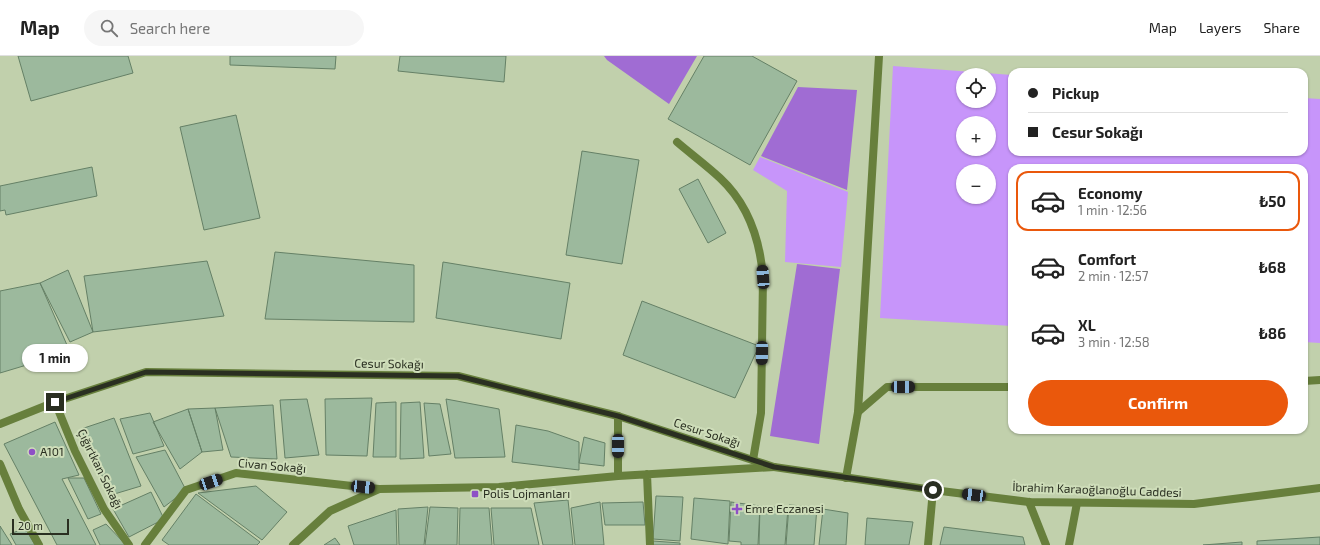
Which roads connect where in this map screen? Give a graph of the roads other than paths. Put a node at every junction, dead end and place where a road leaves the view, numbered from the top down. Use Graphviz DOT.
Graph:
graph roads {
  1 [pos="878,56"];
  2 [pos="677,142"];
  3 [pos="1320,380"];
  4 [pos="1308,381"];
  5 [pos="1008,387"];
  6 [pos="55,402"];
  7 [pos="858,412"];
  8 [pos="618,416"];
  9 [pos="0,424"];
  10 [pos="753,460"];
  11 [pos="0,464"];
  12 [pos="774,467"];
  13 [pos="647,474"];
  14 [pos="618,476"];
  15 [pos="846,478"];
  16 [pos="1320,488"];
  17 [pos="379,489"];
  18 [pos="933,490"];
  19 [pos="1029,502"];
  20 [pos="1077,503"];
  21 [pos="39,545"];
  22 [pos="129,545"];
  23 [pos="145,545"];
  24 [pos="293,545"];
  25 [pos="650,545"];
  26 [pos="928,545"];
  27 [pos="1046,545"];
  28 [pos="1069,545"];
  1 -- 7 [label="street"];
  2 -- 10 [label="street"];
  3 -- 4 [label="street"];
  5 -- 7 [label="street"];
  6 -- 8 [label="street, Cesur Sokağı"];
  6 -- 9 [label="street, Cesur Sokağı"];
  6 -- 22 [label="street, Çığırtkan Sokağı"];
  7 -- 15 [label="street"];
  8 -- 10 [label="street, Cesur Sokağı"];
  8 -- 14 [label="street"];
  10 -- 12 [label="street, Cesur Sokağı"];
  11 -- 21 [label="street"];
  12 -- 13 [label="street, İbrahim Karaoğlanoğlu Caddesi"];
  12 -- 15 [label="street, İbrahim Karaoğlanoğlu Caddesi"];
  13 -- 14 [label="street, İbrahim Karaoğlanoğlu Caddesi"];
  13 -- 25 [label="street"];
  14 -- 17 [label="street, İbrahim Karaoğlanoğlu Caddesi"];
  15 -- 18 [label="street, İbrahim Karaoğlanoğlu Caddesi"];
  16 -- 20 [label="street, İbrahim Karaoğlanoğlu Caddesi"];
  17 -- 23 [label="street, Civan Sokağı"];
  17 -- 24 [label="street, İbrahim Karaoğlanoğlu Caddesi"];
  18 -- 19 [label="street, İbrahim Karaoğlanoğlu Caddesi"];
  18 -- 26 [label="street"];
  19 -- 20 [label="street, İbrahim Karaoğlanoğlu Caddesi"];
  19 -- 27 [label="street"];
  20 -- 28 [label="street"];
}
